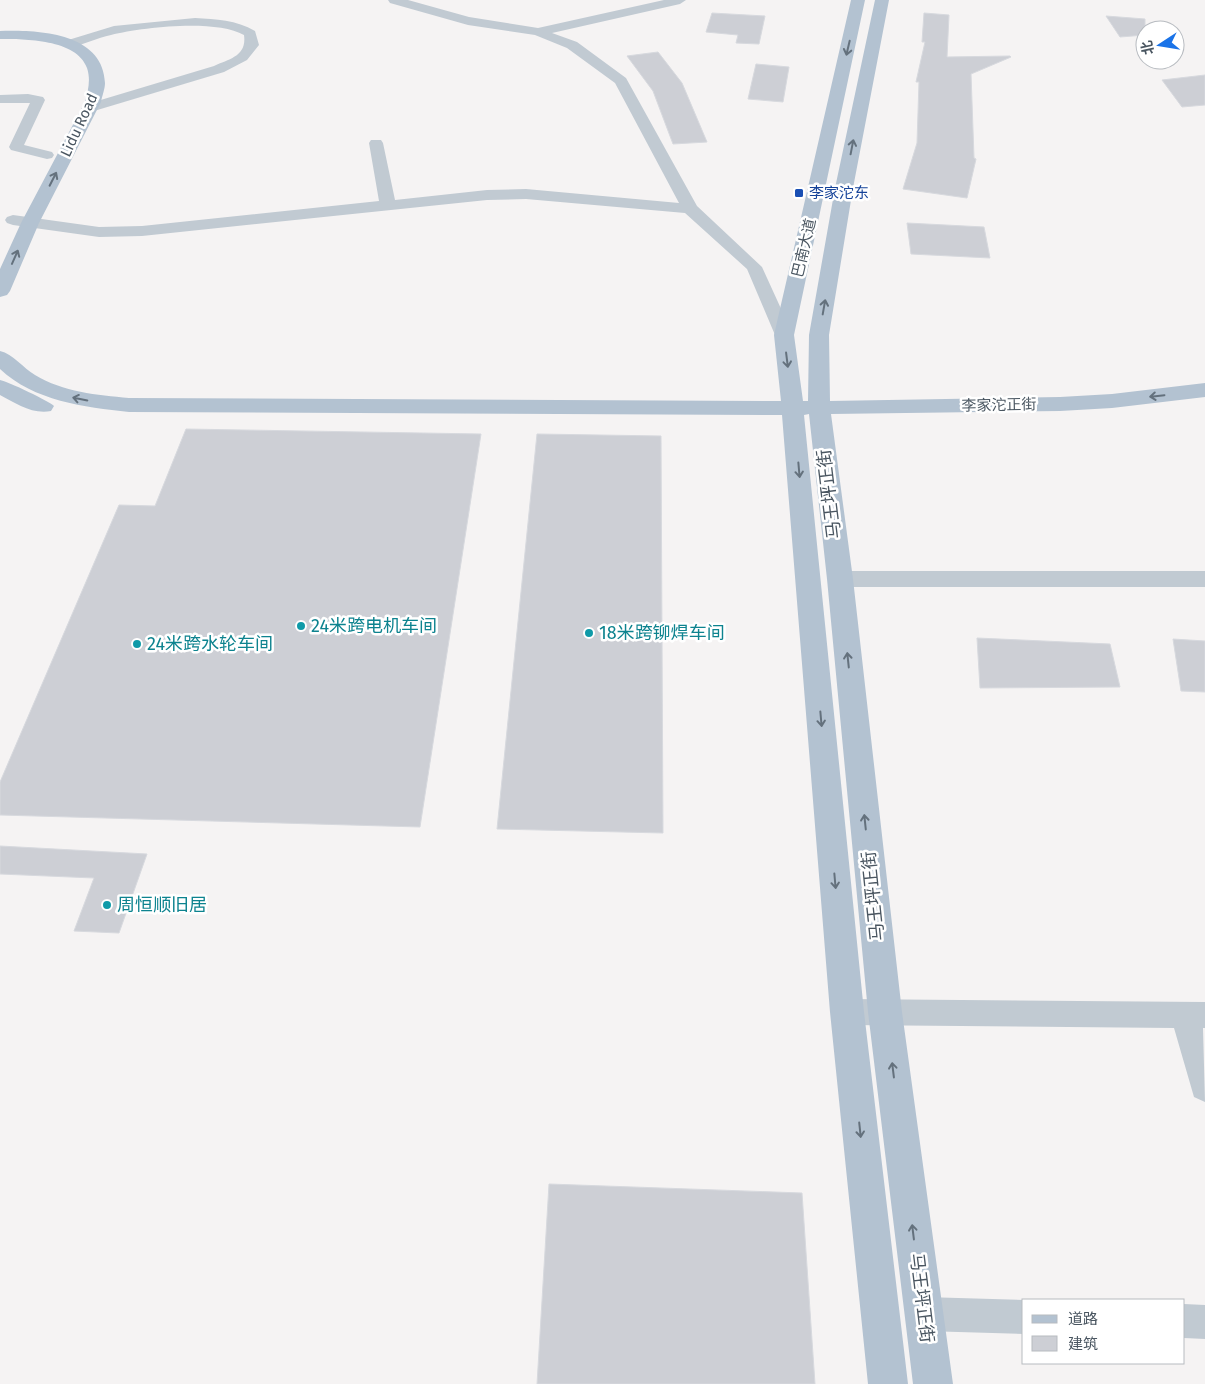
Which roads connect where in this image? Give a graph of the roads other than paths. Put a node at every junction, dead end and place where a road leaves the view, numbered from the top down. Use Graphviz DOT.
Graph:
graph roads {
  1 [pos="394,0"];
  2 [pos="680,0"];
  3 [pos="858,0"];
  4 [pos="882,0"];
  5 [pos="538,32"];
  6 [pos="0,35"];
  7 [pos="0,41"];
  8 [pos="70,44"];
  9 [pos="80,77"];
  10 [pos="0,99"];
  11 [pos="83,104"];
  12 [pos="376,143"];
  13 [pos="47,155"];
  14 [pos="39,172"];
  15 [pos="388,205"];
  16 [pos="690,208"];
  17 [pos="22,215"];
  18 [pos="0,247"];
  19 [pos="0,291"];
  20 [pos="784,335"];
  21 [pos="0,357"];
  22 [pos="0,386"];
  23 [pos="1205,390"];
  24 [pos="1205,406"];
  25 [pos="807,415"];
  26 [pos="840,579"];
  27 [pos="1205,579"];
  28 [pos="847,1012"];
  29 [pos="885,1012"];
  30 [pos="1195,1015"];
  31 [pos="1205,1086"];
  32 [pos="924,1314"];
  33 [pos="1022,1317"];
  34 [pos="1185,1321"];
  35 [pos="1205,1322"];
  36 [pos="888,1384"];
  37 [pos="933,1384"];
  1 -- 5 [label="street"];
  2 -- 5 [label="street"];
  3 -- 20 [label="main road, 巴南大道, one-way"];
  25 -- 4 [label="main road, 巴南大道, one-way"];
  5 -- 16 [label="street"];
  6 -- 8 [label="main road, Lidu Road"];
  7 -- 9 [label="main road, Lidu Road"];
  8 -- 11 [label="main road, Lidu Road"];
  8 -- 11 [label="street"];
  10 -- 13 [label="street"];
  11 -- 13 [label="main road, Lidu Road"];
  17 -- 11 [label="main road, Lidu Road, one-way"];
  12 -- 15 [label="street"];
  13 -- 14 [label="main road, Lidu Road"];
  15 -- 16 [label="street"];
  15 -- 17 [label="street"];
  16 -- 20 [label="street"];
  17 -- 18 [label="main road"];
  19 -- 17 [label="main road, one-way"];
  20 -- 25 [label="main road, 巴南大道, one-way"];
  25 -- 21 [label="main road, one-way"];
  22 -- 25 [label="main road"];
  23 -- 25 [label="main road, 李家沱正街, one-way"];
  24 -- 25 [label="main road, 李家沱正街"];
  25 -- 26 [label="main road, 马王坪正街"];
  25 -- 28 [label="main road, 马王坪正街, one-way"];
  26 -- 27 [label="street"];
  29 -- 26 [label="main road, 马王坪正街, one-way"];
  28 -- 29 [label="street"];
  28 -- 36 [label="main road, 马王坪正街, one-way"];
  29 -- 30 [label="street"];
  32 -- 29 [label="main road, 马王坪正街, one-way"];
  30 -- 31 [label="street"];
  32 -- 33 [label="street"];
  32 -- 37 [label="main road, 马王坪正街"];
  34 -- 35 [label="street"];
}
